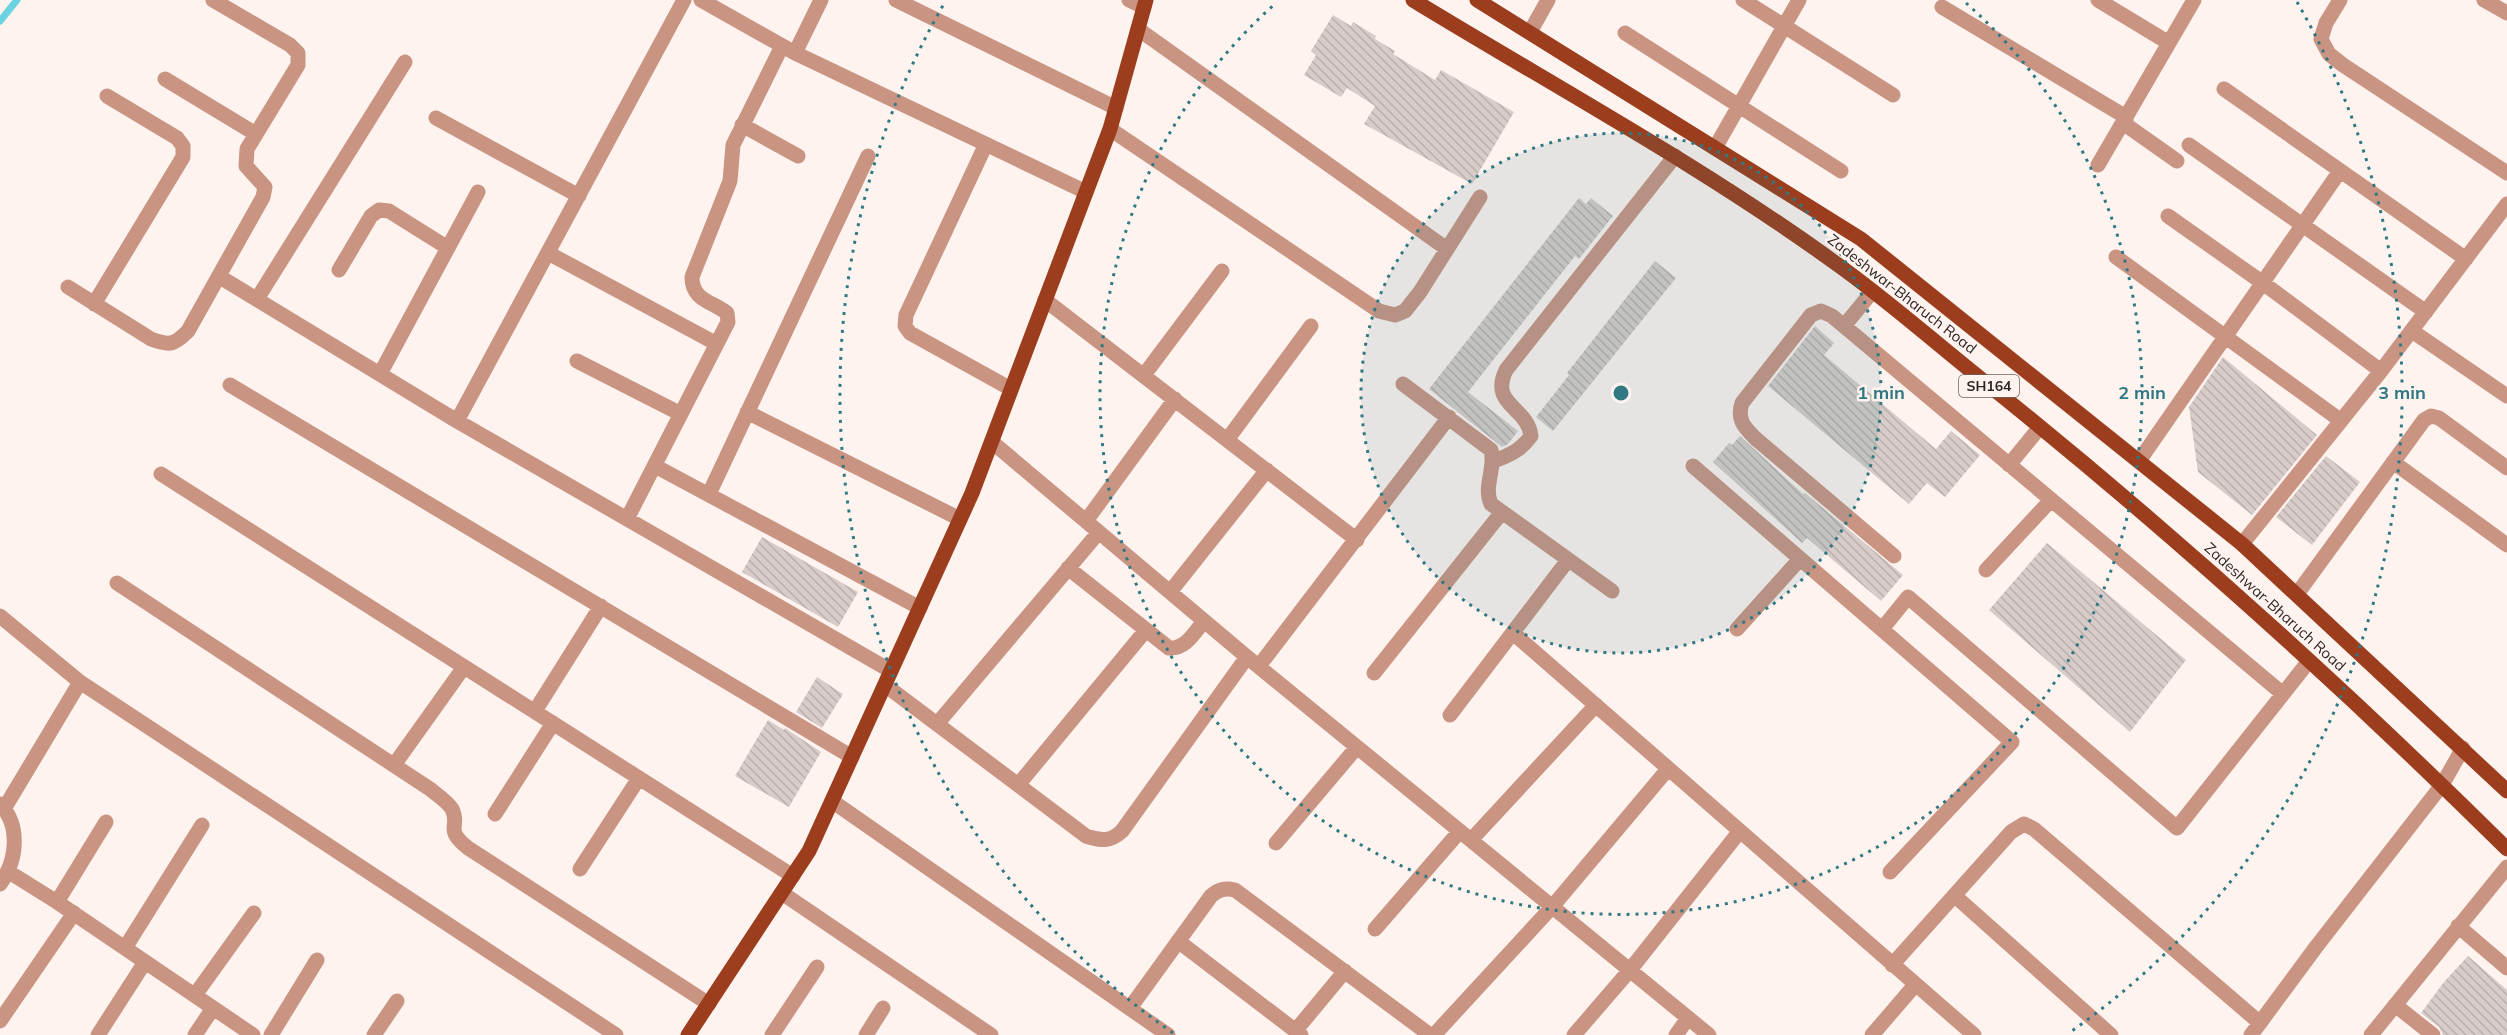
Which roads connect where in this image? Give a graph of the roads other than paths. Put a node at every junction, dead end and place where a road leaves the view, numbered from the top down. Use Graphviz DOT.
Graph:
graph roads {
  1 [pos="213,0"];
  2 [pos="684,0"];
  3 [pos="701,0"];
  4 [pos="821,0"];
  5 [pos="896,0"];
  6 [pos="1130,0"];
  7 [pos="1413,0"];
  8 [pos="1477,0"];
  9 [pos="1548,0"];
  10 [pos="1743,0"];
  11 [pos="1798,0"];
  12 [pos="2098,0"];
  13 [pos="2194,0"];
  14 [pos="2340,0"];
  15 [pos="2484,0"];
  16 [pos="1145,4"];
  17 [pos="1942,7"];
  18 [pos="2507,13"];
  19 [pos="1784,26"];
  20 [pos="1137,29"];
  21 [pos="1530,32"];
  22 [pos="1625,33"];
  23 [pos="2169,43"];
  24 [pos="788,50"];
  25 [pos="405,62"];
  26 [pos="165,79"];
  27 [pos="2224,89"];
  28 [pos="1893,95"];
  29 [pos="107,96"];
  30 [pos="1739,105"];
  31 [pos="1116,108"];
  32 [pos="2126,117"];
  33 [pos="436,118"];
  34 [pos="742,125"];
  35 [pos="1110,129"];
  36 [pos="256,134"];
  37 [pos="986,144"];
  38 [pos="2188,145"];
  39 [pos="1715,148"];
  40 [pos="798,156"];
  41 [pos="868,156"];
  42 [pos="1674,156"];
  43 [pos="2177,161"];
  44 [pos="2098,165"];
  45 [pos="1841,171"];
  46 [pos="2340,171"];
  47 [pos="2507,173"];
  48 [pos="478,192"];
  49 [pos="1086,192"];
  50 [pos="579,196"];
  51 [pos="1480,197"];
  52 [pos="2507,204"];
  53 [pos="2168,216"];
  54 [pos="2303,225"];
  55 [pos="448,248"];
  56 [pos="1447,249"];
  57 [pos="548,253"];
  58 [pos="2116,257"];
  59 [pos="2466,259"];
  60 [pos="339,270"];
  61 [pos="1222,271"];
  62 [pos="219,277"];
  63 [pos="2263,283"];
  64 [pos="68,287"];
  65 [pos="1872,292"];
  66 [pos="256,299"];
  67 [pos="1045,300"];
  68 [pos="94,304"];
  69 [pos="2426,312"];
  70 [pos="1311,326"];
  71 [pos="1844,326"];
  72 [pos="2412,331"];
  73 [pos="2226,337"];
  74 [pos="717,344"];
  75 [pos="577,361"];
  76 [pos="2381,371"];
  77 [pos="380,374"];
  78 [pos="1144,375"];
  79 [pos="1404,384"];
  80 [pos="230,385"];
  81 [pos="1011,389"];
  82 [pos="2505,391"];
  83 [pos="1175,399"];
  84 [pos="747,412"];
  85 [pos="681,414"];
  86 [pos="1449,417"];
  87 [pos="2340,420"];
  88 [pos="457,421"];
  89 [pos="2040,427"];
  90 [pos="1227,440"];
  91 [pos="992,442"];
  92 [pos="1494,461"];
  93 [pos="2139,461"];
  94 [pos="2393,462"];
  95 [pos="2009,465"];
  96 [pos="655,466"];
  97 [pos="1693,466"];
  98 [pos="2507,468"];
  99 [pos="1267,470"];
  100 [pos="161,474"];
  101 [pos="709,494"];
  102 [pos="2051,500"];
  103 [pos="1502,512"];
  104 [pos="627,519"];
  105 [pos="960,519"];
  106 [pos="1086,521"];
  107 [pos="1099,532"];
  108 [pos="1357,540"];
  109 [pos="2242,544"];
  110 [pos="2507,545"];
  111 [pos="1894,556"];
  112 [pos="1800,559"];
  113 [pos="1568,560"];
  114 [pos="1068,568"];
  115 [pos="1986,570"];
  116 [pos="117,583"];
  117 [pos="1612,591"];
  118 [pos="1170,592"];
  119 [pos="2297,594"];
  120 [pos="601,606"];
  121 [pos="920,608"];
  122 [pos="0,616"];
  123 [pos="1204,621"];
  124 [pos="1737,628"];
  125 [pos="1882,629"];
  126 [pos="1146,630"];
  127 [pos="1513,633"];
  128 [pos="1253,662"];
  129 [pos="2309,662"];
  130 [pos="464,667"];
  131 [pos="1374,673"];
  132 [pos="888,678"];
  133 [pos="80,682"];
  134 [pos="2283,694"];
  135 [pos="1596,705"];
  136 [pos="535,711"];
  137 [pos="1450,715"];
  138 [pos="553,723"];
  139 [pos="937,724"];
  140 [pos="1357,747"];
  141 [pos="2463,748"];
  142 [pos="852,757"];
  143 [pos="394,765"];
  144 [pos="1668,769"];
  145 [pos="639,778"];
  146 [pos="1018,785"];
  147 [pos="2442,785"];
  148 [pos="2507,791"];
  149 [pos="832,801"];
  150 [pos="2,807"];
  151 [pos="495,814"];
  152 [pos="106,822"];
  153 [pos="202,825"];
  154 [pos="1740,831"];
  155 [pos="1466,836"];
  156 [pos="1276,843"];
  157 [pos="2507,849"];
  158 [pos="2507,867"];
  159 [pos="580,869"];
  160 [pos="1890,872"];
  161 [pos="793,876"];
  162 [pos="4,878"];
  163 [pos="782,893"];
  164 [pos="1955,896"];
  165 [pos="57,902"];
  166 [pos="1552,907"];
  167 [pos="74,913"];
  168 [pos="254,913"];
  169 [pos="2458,926"];
  170 [pos="1375,929"];
  171 [pos="1178,940"];
  172 [pos="125,948"];
  173 [pos="317,960"];
  174 [pos="145,962"];
  175 [pos="1892,965"];
  176 [pos="817,967"];
  177 [pos="2507,968"];
  178 [pos="1629,970"];
  179 [pos="1345,971"];
  180 [pos="1915,985"];
  181 [pos="195,995"];
  182 [pos="397,1001"];
  183 [pos="709,1004"];
  184 [pos="2395,1005"];
  185 [pos="213,1008"];
  186 [pos="883,1008"];
  187 [pos="1130,1008"];
  188 [pos="1688,1018"];
  189 [pos="0,1021"];
  190 [pos="2256,1029"];
  191 [pos="1298,1032"];
  192 [pos="982,1033"];
  193 [pos="98,1035"];
  194 [pos="195,1035"];
  195 [pos="253,1035"];
  196 [pos="271,1035"];
  197 [pos="374,1035"];
  198 [pos="616,1035"];
  199 [pos="688,1035"];
  200 [pos="772,1035"];
  201 [pos="866,1035"];
  202 [pos="1168,1035"];
  203 [pos="1432,1035"];
  204 [pos="1574,1035"];
  205 [pos="1676,1035"];
  206 [pos="1709,1035"];
  207 [pos="1872,1035"];
  208 [pos="1974,1035"];
  209 [pos="2111,1035"];
  210 [pos="2371,1035"];
  211 [pos="2433,1035"];
  1 -- 36 [label="street"];
  2 -- 50 [label="street"];
  3 -- 24 [label="street"];
  4 -- 24 [label="street"];
  5 -- 31 [label="street"];
  6 -- 16 [label="street"];
  7 -- 42 [label="main road, Zadeshwar-Bharuch Road / SH164"];
  8 -- 21 [label="main road, Zadeshwar-Bharuch Road / SH164"];
  9 -- 21 [label="street"];
  10 -- 19 [label="street"];
  11 -- 19 [label="street"];
  12 -- 23 [label="street"];
  13 -- 23 [label="street"];
  14 -- 47 [label="street"];
  15 -- 18 [label="street"];
  16 -- 20 [label="main road"];
  17 -- 32 [label="street"];
  19 -- 28 [label="street"];
  19 -- 30 [label="street"];
  20 -- 31 [label="main road"];
  20 -- 56 [label="street"];
  21 -- 39 [label="main road, Zadeshwar-Bharuch Road / SH164"];
  22 -- 30 [label="street"];
  23 -- 32 [label="street"];
  24 -- 34 [label="street"];
  24 -- 37 [label="street"];
  25 -- 66 [label="street"];
  26 -- 36 [label="street"];
  27 -- 46 [label="street"];
  29 -- 68 [label="street"];
  30 -- 39 [label="street"];
  30 -- 45 [label="street"];
  31 -- 35 [label="main road"];
  32 -- 43 [label="street"];
  32 -- 44 [label="street"];
  33 -- 50 [label="street"];
  34 -- 40 [label="street"];
  34 -- 74 [label="street"];
  35 -- 49 [label="main road"];
  35 -- 56 [label="street"];
  36 -- 62 [label="street"];
  37 -- 49 [label="street"];
  37 -- 81 [label="street"];
  38 -- 54 [label="street"];
  39 -- 93 [label="main road, Zadeshwar-Bharuch Road / SH164"];
  41 -- 84 [label="street"];
  42 -- 65 [label="main road, Zadeshwar-Bharuch Road / SH164"];
  42 -- 92 [label="street"];
  46 -- 54 [label="street"];
  46 -- 59 [label="street"];
  48 -- 55 [label="street"];
  49 -- 67 [label="main road"];
  50 -- 57 [label="street"];
  51 -- 56 [label="street"];
  52 -- 59 [label="street"];
  53 -- 63 [label="street"];
  54 -- 63 [label="street"];
  54 -- 69 [label="street"];
  55 -- 60 [label="street"];
  55 -- 77 [label="street"];
  57 -- 74 [label="street"];
  57 -- 88 [label="street"];
  58 -- 73 [label="street"];
  59 -- 69 [label="street"];
  61 -- 78 [label="street"];
  62 -- 66 [label="street"];
  62 -- 68 [label="street"];
  63 -- 73 [label="street"];
  63 -- 76 [label="street"];
  64 -- 68 [label="street"];
  65 -- 71 [label="street"];
  65 -- 89 [label="main road, Zadeshwar-Bharuch Road / SH164"];
  66 -- 77 [label="street"];
  67 -- 78 [label="street"];
  67 -- 81 [label="main road"];
  69 -- 72 [label="street"];
  70 -- 90 [label="street"];
  71 -- 95 [label="street"];
  71 -- 111 [label="street"];
  72 -- 76 [label="street"];
  72 -- 82 [label="street"];
  73 -- 87 [label="street"];
  73 -- 93 [label="street"];
  74 -- 85 [label="street"];
  75 -- 85 [label="street"];
  76 -- 87 [label="street"];
  77 -- 88 [label="street"];
  78 -- 83 [label="street"];
  79 -- 86 [label="street"];
  80 -- 120 [label="street"];
  81 -- 91 [label="main road"];
  83 -- 90 [label="street"];
  83 -- 106 [label="street"];
  84 -- 101 [label="street"];
  84 -- 105 [label="street"];
  85 -- 96 [label="street"];
  86 -- 92 [label="street"];
  86 -- 108 [label="street"];
  87 -- 109 [label="street"];
  88 -- 104 [label="street"];
  89 -- 95 [label="street"];
  89 -- 129 [label="main road, Zadeshwar-Bharuch Road / SH164"];
  90 -- 99 [label="street"];
  91 -- 105 [label="main road"];
  91 -- 106 [label="street"];
  92 -- 103 [label="street"];
  93 -- 109 [label="main road, Zadeshwar-Bharuch Road / SH164"];
  94 -- 98 [label="street"];
  94 -- 110 [label="street"];
  94 -- 119 [label="street"];
  95 -- 102 [label="street"];
  96 -- 101 [label="street"];
  96 -- 104 [label="street"];
  97 -- 112 [label="street"];
  99 -- 108 [label="street"];
  99 -- 118 [label="street"];
  100 -- 130 [label="street"];
  101 -- 121 [label="street"];
  102 -- 115 [label="street"];
  102 -- 134 [label="street"];
  103 -- 113 [label="street"];
  103 -- 131 [label="street"];
  104 -- 132 [label="street"];
  105 -- 121 [label="main road"];
  106 -- 107 [label="street"];
  107 -- 114 [label="street"];
  107 -- 118 [label="street"];
  108 -- 128 [label="street"];
  109 -- 119 [label="main road, Zadeshwar-Bharuch Road / SH164"];
  112 -- 124 [label="street"];
  112 -- 125 [label="street"];
  113 -- 117 [label="street"];
  113 -- 127 [label="street"];
  114 -- 126 [label="street"];
  114 -- 139 [label="street"];
  116 -- 143 [label="street"];
  118 -- 123 [label="street"];
  119 -- 141 [label="main road, Zadeshwar-Bharuch Road / SH164"];
  120 -- 136 [label="street"];
  120 -- 142 [label="street"];
  121 -- 132 [label="main road"];
  122 -- 133 [label="street"];
  123 -- 126 [label="street"];
  123 -- 128 [label="street"];
  125 -- 134 [label="street"];
  125 -- 160 [label="street"];
  126 -- 146 [label="street"];
  127 -- 135 [label="street"];
  127 -- 137 [label="street"];
  128 -- 140 [label="street"];
  128 -- 146 [label="street"];
  129 -- 134 [label="street"];
  129 -- 147 [label="main road, Zadeshwar-Bharuch Road / SH164"];
  130 -- 136 [label="street"];
  130 -- 143 [label="street"];
  132 -- 139 [label="street"];
  132 -- 142 [label="main road"];
  133 -- 150 [label="street"];
  133 -- 198 [label="street"];
  135 -- 144 [label="street"];
  135 -- 155 [label="street"];
  136 -- 138 [label="street"];
  138 -- 145 [label="street"];
  138 -- 151 [label="street"];
  139 -- 146 [label="street"];
  140 -- 155 [label="street"];
  140 -- 156 [label="street"];
  141 -- 147 [label="street"];
  141 -- 148 [label="main road, Zadeshwar-Bharuch Road / SH164"];
  142 -- 149 [label="main road"];
  143 -- 183 [label="street"];
  144 -- 154 [label="street"];
  144 -- 166 [label="street"];
  145 -- 159 [label="street"];
  145 -- 161 [label="street"];
  147 -- 157 [label="main road, Zadeshwar-Bharuch Road / SH164"];
  147 -- 190 [label="street"];
  149 -- 161 [label="main road"];
  149 -- 187 [label="street"];
  150 -- 162 [label="street"];
  152 -- 165 [label="street"];
  153 -- 172 [label="street"];
  154 -- 175 [label="street"];
  154 -- 178 [label="street"];
  155 -- 166 [label="street"];
  155 -- 170 [label="street"];
  158 -- 169 [label="street"];
  161 -- 163 [label="main road"];
  162 -- 165 [label="street"];
  163 -- 183 [label="main road"];
  163 -- 192 [label="street"];
  164 -- 175 [label="street"];
  164 -- 190 [label="street"];
  164 -- 209 [label="street"];
  165 -- 167 [label="street"];
  166 -- 178 [label="street"];
  166 -- 203 [label="street"];
  167 -- 172 [label="street"];
  167 -- 189 [label="street"];
  168 -- 181 [label="street"];
  169 -- 177 [label="street"];
  169 -- 184 [label="street"];
  171 -- 179 [label="street"];
  171 -- 187 [label="street"];
  171 -- 191 [label="street"];
  172 -- 174 [label="street"];
  173 -- 196 [label="street"];
  174 -- 181 [label="street"];
  174 -- 193 [label="street"];
  175 -- 180 [label="street"];
  176 -- 200 [label="street"];
  178 -- 188 [label="street"];
  178 -- 204 [label="street"];
  179 -- 191 [label="street"];
  179 -- 203 [label="street"];
  180 -- 207 [label="street"];
  180 -- 208 [label="street"];
  181 -- 185 [label="street"];
  182 -- 197 [label="street"];
  183 -- 199 [label="main road"];
  184 -- 210 [label="street"];
  184 -- 211 [label="street"];
  185 -- 194 [label="street"];
  185 -- 195 [label="street"];
  186 -- 201 [label="street"];
  187 -- 202 [label="street"];
  188 -- 205 [label="street"];
  188 -- 206 [label="street"];
}
